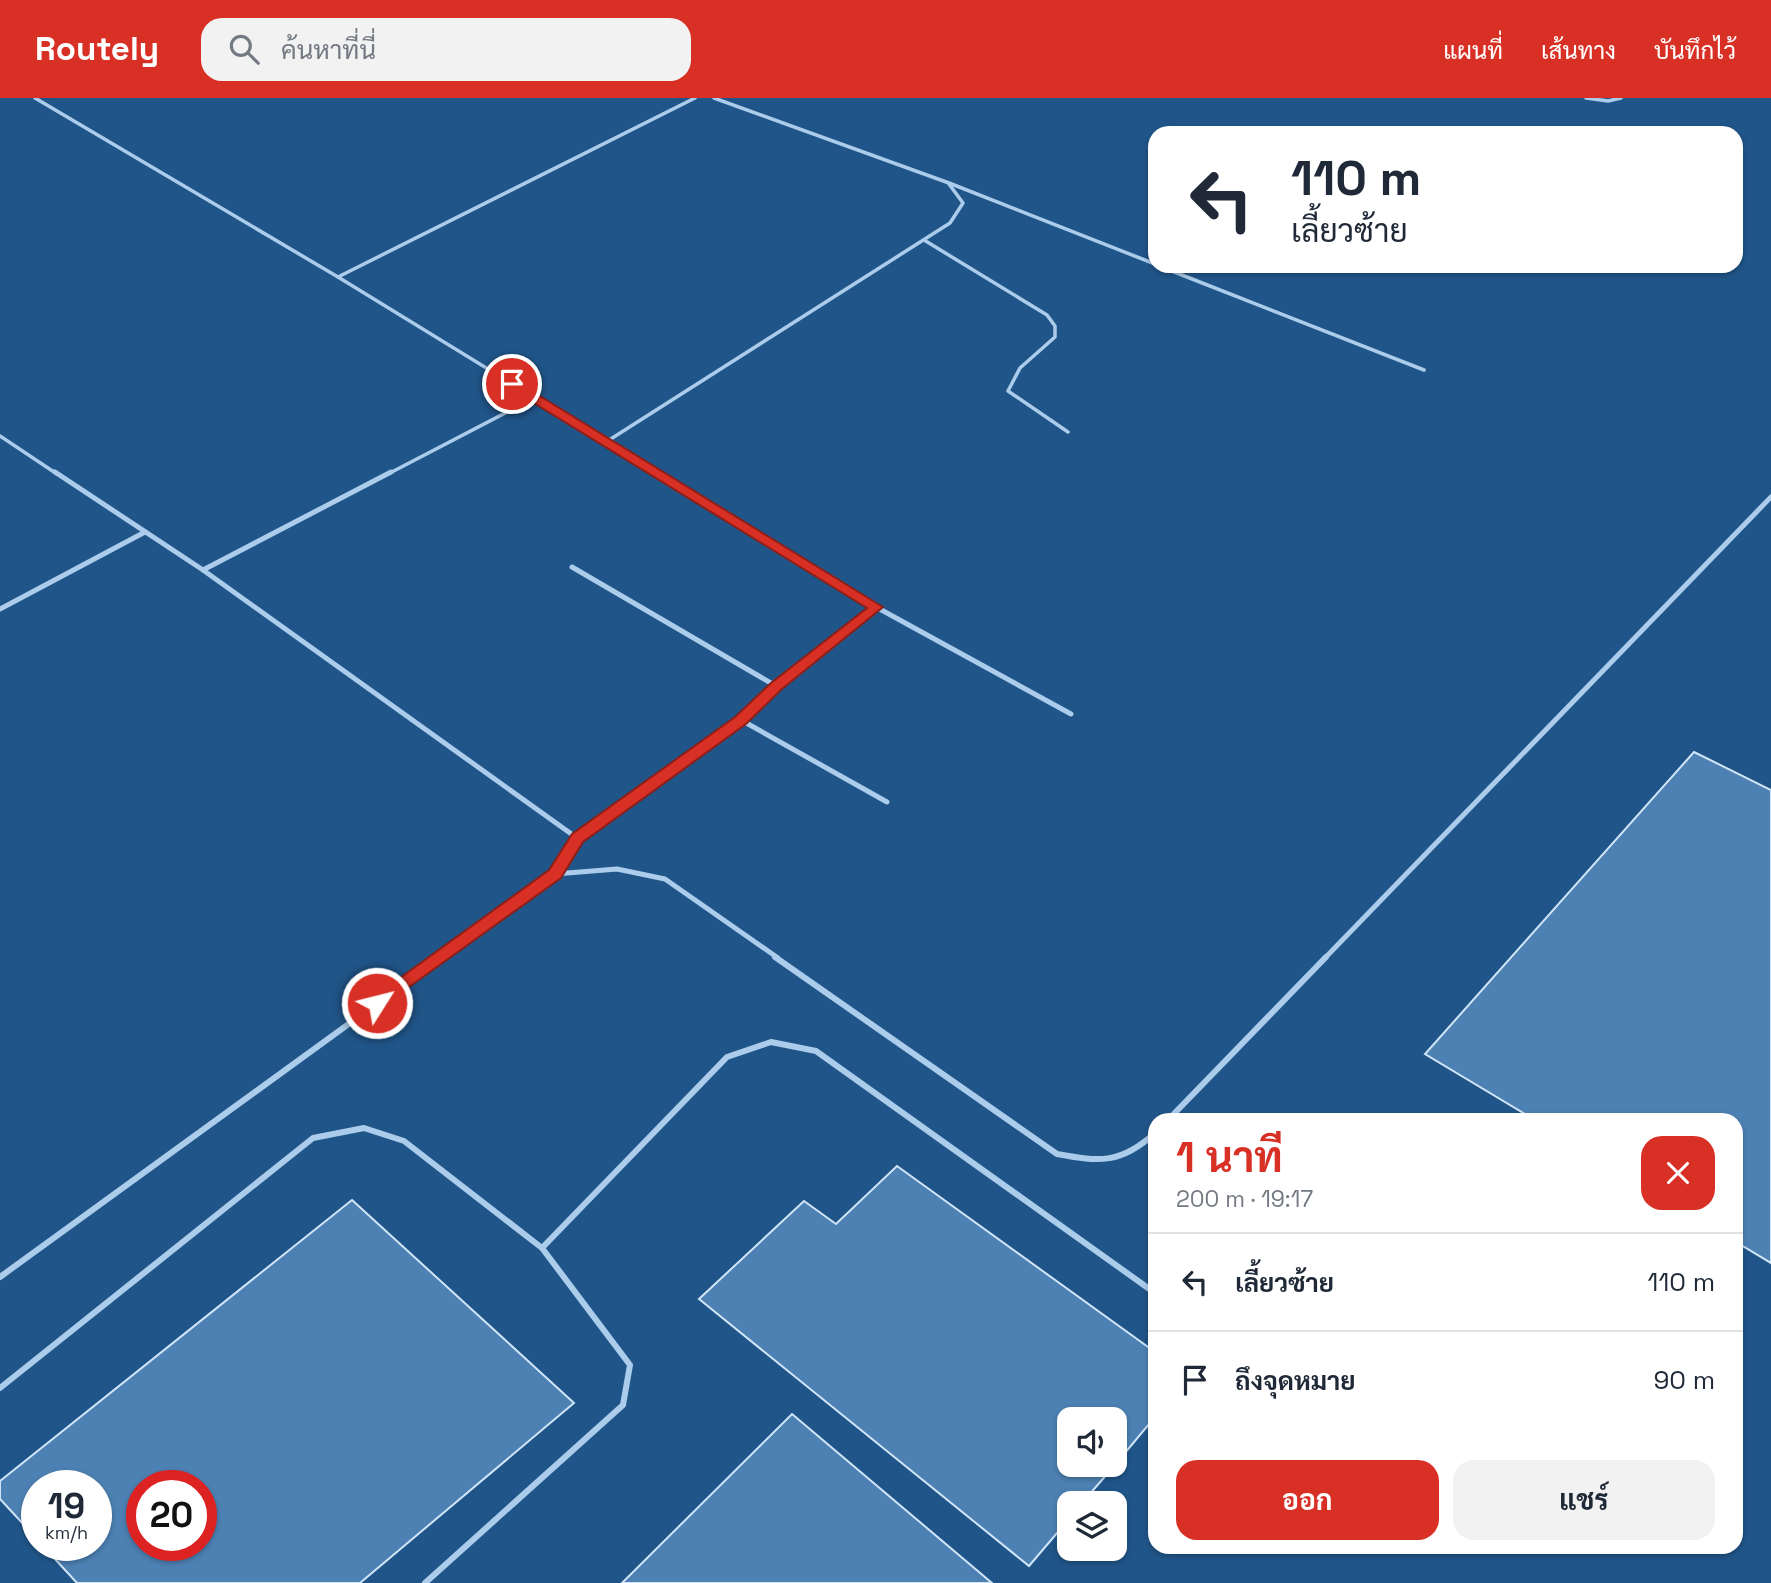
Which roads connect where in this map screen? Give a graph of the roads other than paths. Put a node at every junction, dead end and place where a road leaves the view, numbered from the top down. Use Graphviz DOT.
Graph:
graph roads {
  1 [pos="35,98"];
  2 [pos="695,98"];
  3 [pos="714,98"];
  4 [pos="1586,98"];
  5 [pos="1621,98"];
  6 [pos="949,183"];
  7 [pos="924,240"];
  8 [pos="1148,261"];
  9 [pos="1177,273"];
  10 [pos="338,277"];
  11 [pos="1424,370"];
  12 [pos="534,398"];
  13 [pos="1068,432"];
  14 [pos="0,436"];
  15 [pos="606,442"];
  16 [pos="1771,497"];
  17 [pos="145,532"];
  18 [pos="572,567"];
  19 [pos="203,570"];
  20 [pos="876,607"];
  21 [pos="0,608"];
  22 [pos="776,686"];
  23 [pos="1071,714"];
  24 [pos="741,720"];
  25 [pos="887,802"];
  26 [pos="578,838"];
  27 [pos="555,874"];
  28 [pos="1175,1113"];
  29 [pos="1148,1140"];
  30 [pos="542,1248"];
  31 [pos="0,1277"];
  32 [pos="1148,1288"];
  33 [pos="0,1388"];
  34 [pos="425,1583"];
  1 -- 10 [label="lane"];
  2 -- 10 [label="lane"];
  3 -- 6 [label="lane"];
  4 -- 5 [label="lane"];
  6 -- 7 [label="lane"];
  6 -- 8 [label="lane"];
  7 -- 13 [label="lane"];
  7 -- 15 [label="lane"];
  9 -- 11 [label="lane"];
  10 -- 12 [label="lane"];
  12 -- 15 [label="lane"];
  12 -- 19 [label="lane"];
  14 -- 17 [label="lane"];
  15 -- 20 [label="lane"];
  16 -- 28 [label="lane"];
  17 -- 19 [label="lane"];
  17 -- 21 [label="lane"];
  18 -- 22 [label="lane"];
  19 -- 26 [label="lane"];
  20 -- 22 [label="lane"];
  20 -- 23 [label="lane"];
  22 -- 24 [label="lane"];
  24 -- 25 [label="lane"];
  24 -- 26 [label="lane"];
  26 -- 27 [label="lane"];
  27 -- 29 [label="lane"];
  27 -- 31 [label="lane"];
  30 -- 32 [label="lane"];
  30 -- 33 [label="lane"];
  30 -- 34 [label="lane"];
}
